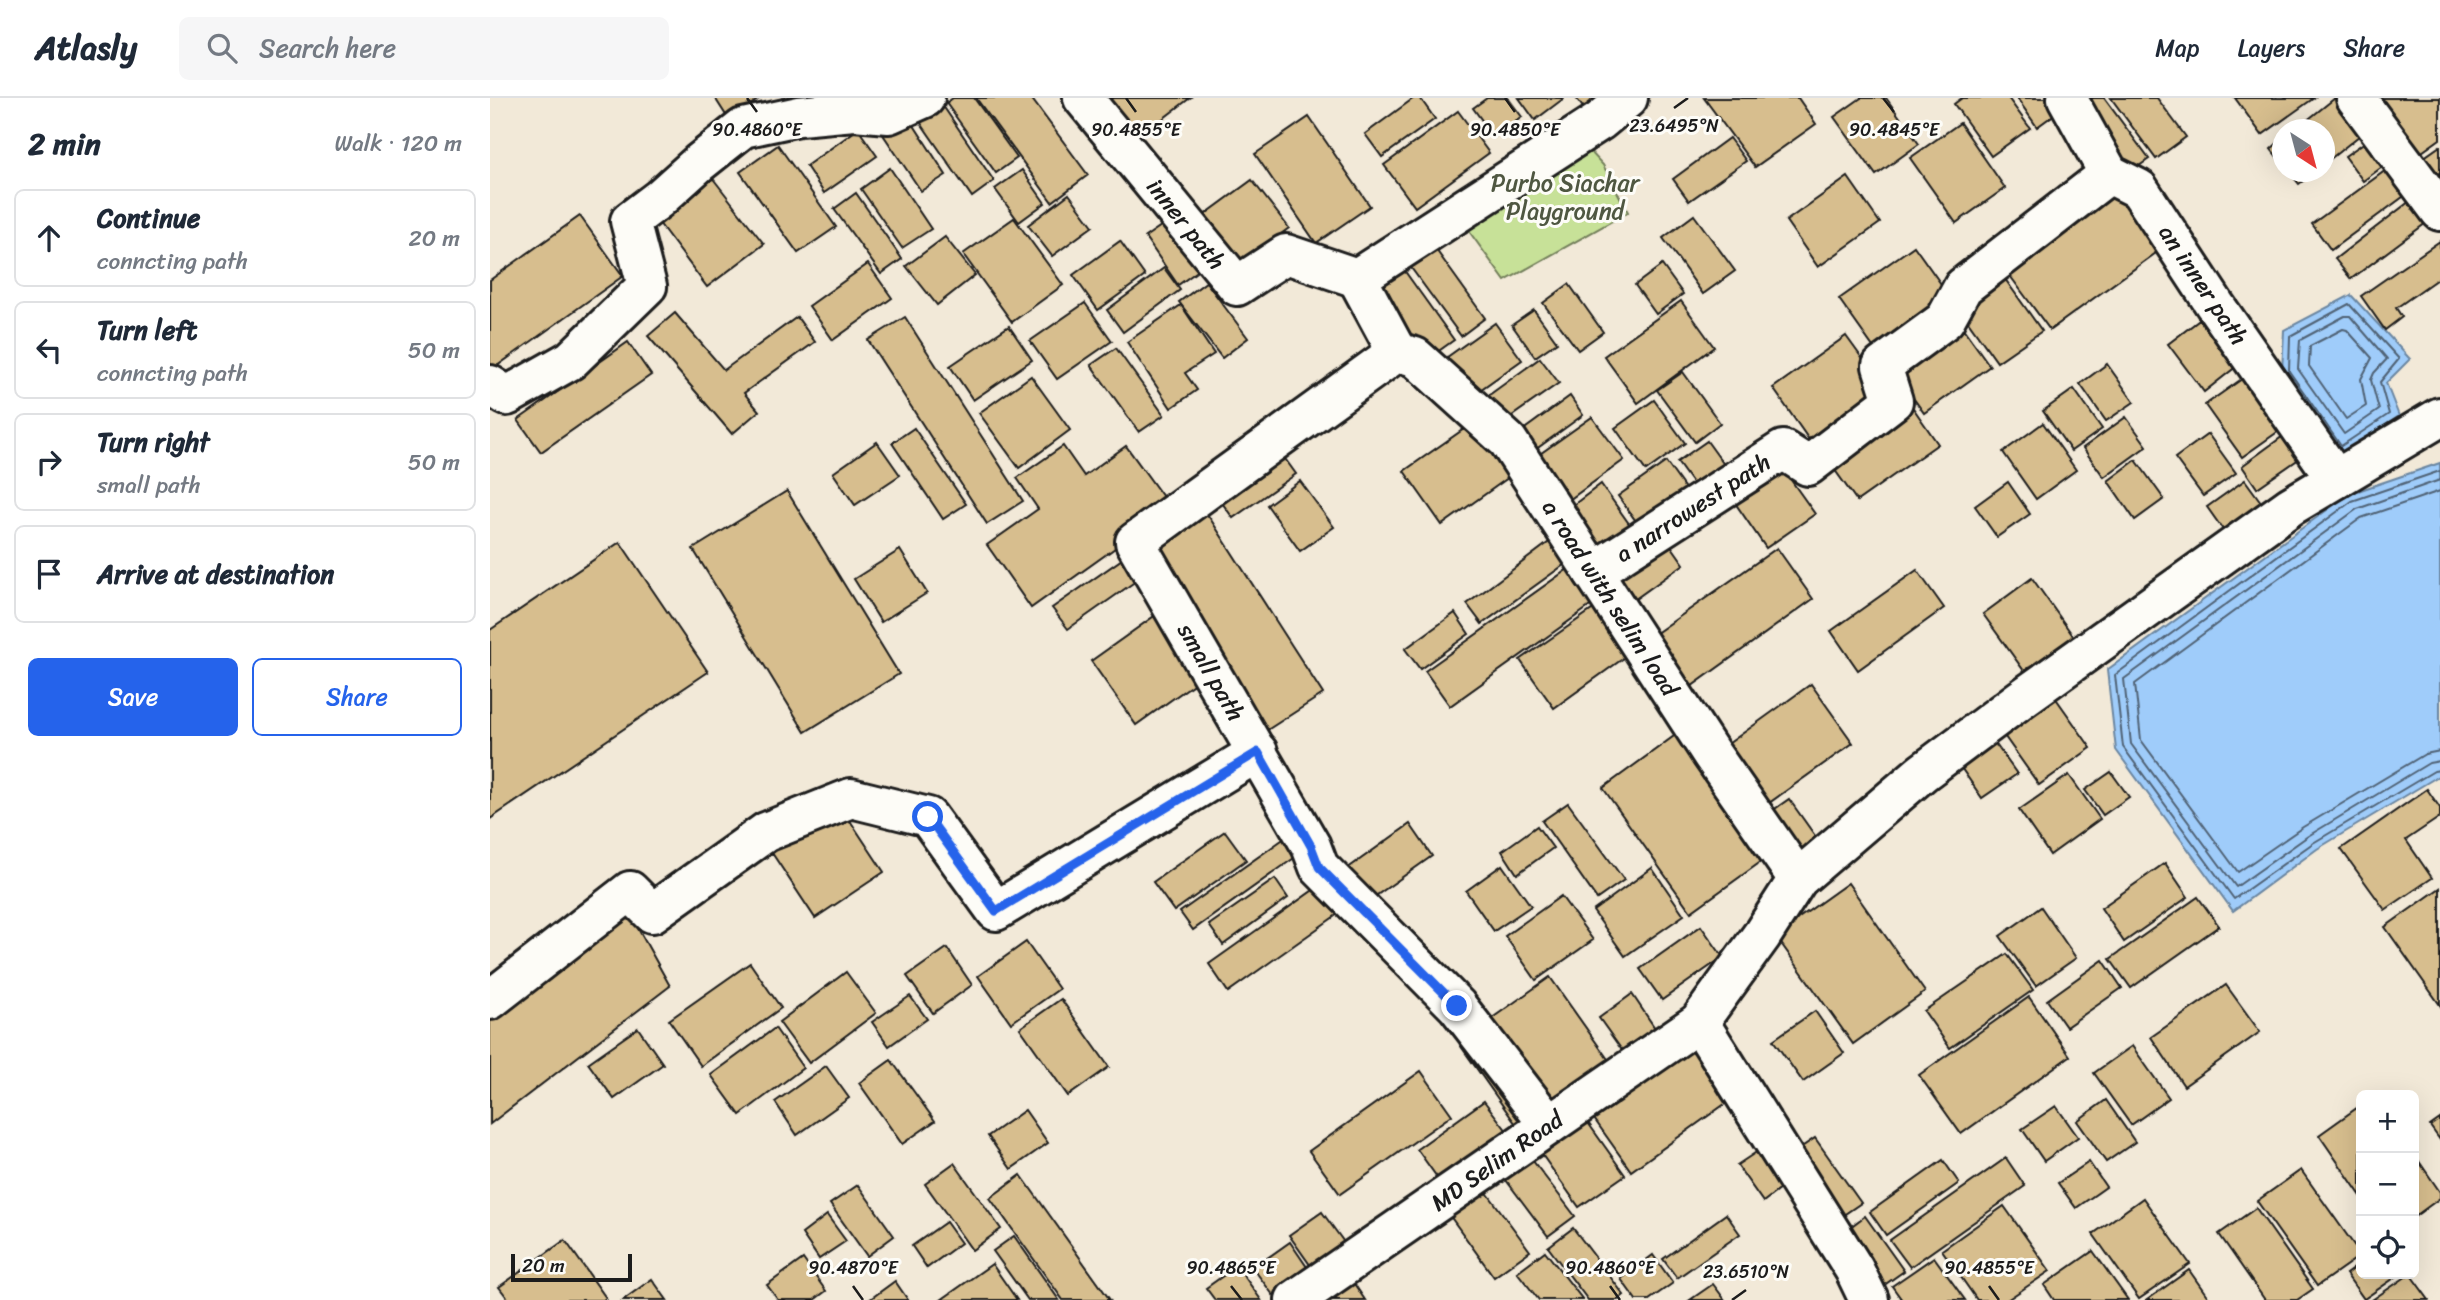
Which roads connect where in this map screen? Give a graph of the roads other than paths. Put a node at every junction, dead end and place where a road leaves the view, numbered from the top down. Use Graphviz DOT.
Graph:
graph roads {
  1 [pos="925,98"];
  2 [pos="1083,98"];
  3 [pos="1629,98"];
  4 [pos="2067,98"];
  5 [pos="2356,98"];
  6 [pos="2109,174"];
  7 [pos="2440,211"];
  8 [pos="1357,278"];
  9 [pos="1397,352"];
  10 [pos="490,385"];
  11 [pos="2440,417"];
  12 [pos="2336,479"];
  13 [pos="1593,572"];
  14 [pos="1258,752"];
  15 [pos="1798,879"];
  16 [pos="490,1000"];
  17 [pos="1699,1022"];
  18 [pos="1549,1125"];
  19 [pos="1296,1300"];
  20 [pos="1869,1300"];
  1 -- 10 [label="street"];
  2 -- 8 [label="street, inner path"];
  3 -- 8 [label="street"];
  4 -- 6 [label="street"];
  5 -- 7 [label="street"];
  6 -- 12 [label="street, an inner path"];
  6 -- 13 [label="street, a narrowest path"];
  8 -- 9 [label="street"];
  9 -- 13 [label="street, a road with selim load"];
  9 -- 14 [label="street, small path"];
  11 -- 12 [label="street, MD Selim Road"];
  12 -- 15 [label="street, MD Selim Road"];
  13 -- 15 [label="street, a road with selim load"];
  14 -- 16 [label="street"];
  14 -- 18 [label="street, small path"];
  15 -- 17 [label="street, MD Selim Road"];
  17 -- 18 [label="street, MD Selim Road"];
  17 -- 20 [label="street"];
  18 -- 19 [label="street, MD Selim Road"];
}
